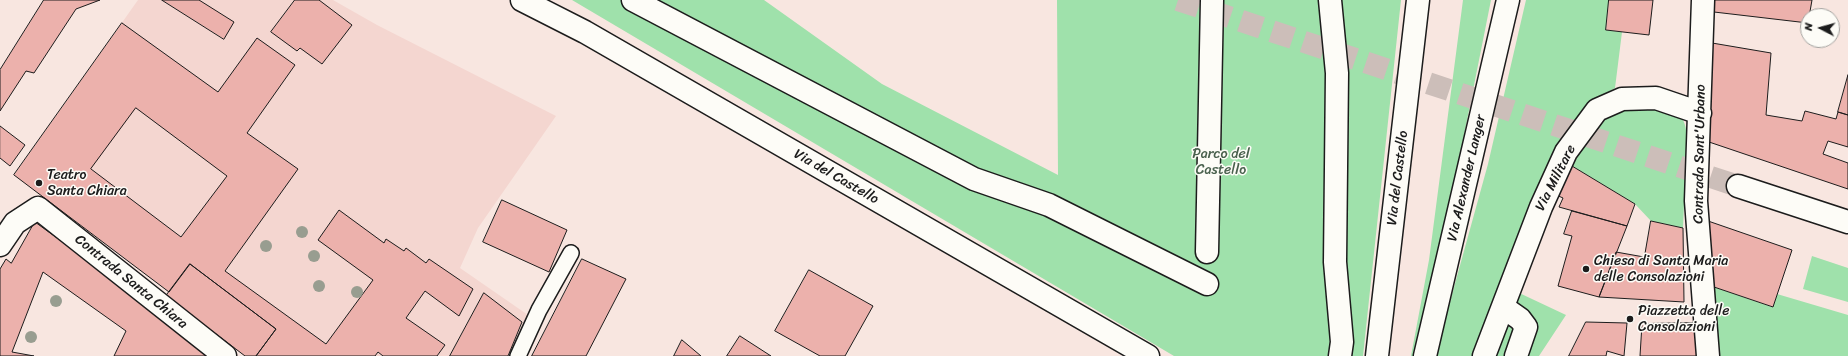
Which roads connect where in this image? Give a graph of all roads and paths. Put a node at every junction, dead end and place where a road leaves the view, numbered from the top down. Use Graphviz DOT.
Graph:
graph roads {
  1 [pos="522,0"];
  2 [pos="632,0"];
  3 [pos="1212,0"];
  4 [pos="1330,0"];
  5 [pos="1418,0"];
  6 [pos="1508,0"];
  7 [pos="1703,0"];
  8 [pos="1700,113"];
  9 [pos="1738,186"];
  10 [pos="1848,222"];
  11 [pos="0,245"];
  12 [pos="1206,252"];
  13 [pos="572,253"];
  14 [pos="1207,284"];
  15 [pos="1503,307"];
  16 [pos="225,356"];
  17 [pos="518,356"];
  18 [pos="1148,356"];
  19 [pos="1340,356"];
  20 [pos="1377,356"];
  21 [pos="1425,356"];
  22 [pos="1484,356"];
  23 [pos="1516,356"];
  24 [pos="1708,356"];
  1 -- 18 [label="street, Via del Castello"];
  2 -- 14 [label="street"];
  3 -- 12 [label="street"];
  4 -- 19 [label="street"];
  5 -- 20 [label="street, Via del Castello"];
  6 -- 21 [label="street, Via Alexander Langer"];
  7 -- 8 [label="street, Contrada Sant'Urbano"];
  8 -- 15 [label="street, Via Militare"];
  8 -- 24 [label="street, Contrada Sant'Urbano"];
  9 -- 10 [label="street"];
  11 -- 16 [label="street, Contrada Santa Chiara"];
  13 -- 17 [label="lane"];
  15 -- 22 [label="street, Via Militare"];
  15 -- 23 [label="street"];
}
